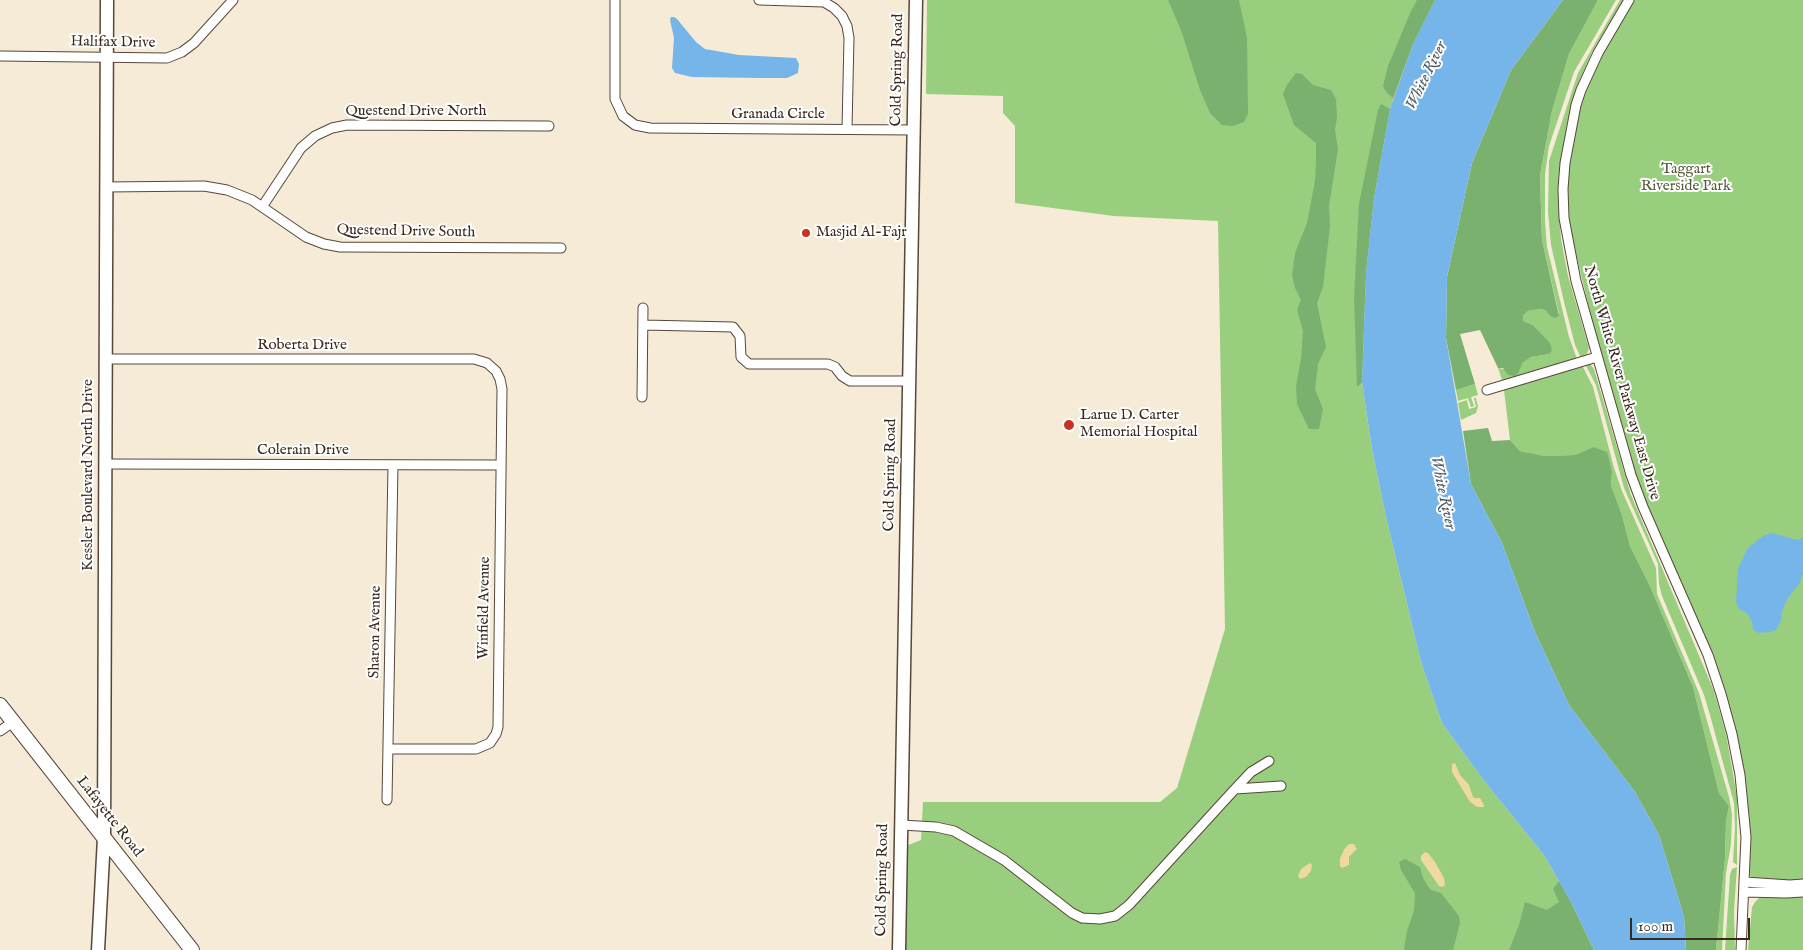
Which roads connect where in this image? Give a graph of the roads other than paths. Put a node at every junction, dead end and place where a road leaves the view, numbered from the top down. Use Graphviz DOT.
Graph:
graph roads {
  1 [pos="107,0"];
  2 [pos="233,0"];
  3 [pos="615,0"];
  4 [pos="759,0"];
  5 [pos="916,0"];
  6 [pos="1629,0"];
  7 [pos="0,56"];
  8 [pos="107,58"];
  9 [pos="549,126"];
  10 [pos="847,129"];
  11 [pos="914,130"];
  12 [pos="106,187"];
  13 [pos="262,207"];
  14 [pos="561,248"];
  15 [pos="643,308"];
  16 [pos="642,325"];
  17 [pos="1597,357"];
  18 [pos="106,359"];
  19 [pos="495,369"];
  20 [pos="908,381"];
  21 [pos="1487,390"];
  22 [pos="642,396"];
  23 [pos="106,464"];
  24 [pos="393,465"];
  25 [pos="501,465"];
  26 [pos="0,705"];
  27 [pos="13,722"];
  28 [pos="0,731"];
  29 [pos="388,749"];
  30 [pos="1269,761"];
  31 [pos="1282,786"];
  32 [pos="1235,789"];
  33 [pos="387,800"];
  34 [pos="901,825"];
  35 [pos="104,838"];
  36 [pos="1745,882"];
  37 [pos="1803,884"];
  38 [pos="1745,892"];
  39 [pos="1803,892"];
  40 [pos="98,950"];
  41 [pos="192,950"];
  42 [pos="899,950"];
  43 [pos="1742,950"];
  1 -- 8 [label="main road, Kessler Boulevard North Drive"];
  2 -- 8 [label="street, Halifax Drive"];
  3 -- 10 [label="street, Granada Circle"];
  4 -- 10 [label="street"];
  5 -- 11 [label="main road, Cold Spring Road"];
  6 -- 17 [label="street, North White River Parkway East Drive"];
  7 -- 8 [label="street, Halifax Drive"];
  8 -- 12 [label="main road, Kessler Boulevard North Drive"];
  9 -- 13 [label="street, Questend Drive North"];
  10 -- 11 [label="street, Granada Circle"];
  11 -- 20 [label="main road, Cold Spring Road"];
  12 -- 13 [label="street, Questend Drive South"];
  12 -- 18 [label="main road, Kessler Boulevard North Drive"];
  13 -- 14 [label="street, Questend Drive South"];
  15 -- 16 [label="street"];
  16 -- 20 [label="street"];
  16 -- 22 [label="street"];
  17 -- 21 [label="street"];
  17 -- 36 [label="street, North White River Parkway East Drive"];
  18 -- 19 [label="street, Roberta Drive"];
  18 -- 23 [label="main road, Kessler Boulevard North Drive"];
  19 -- 25 [label="street, Winfield Avenue"];
  20 -- 34 [label="main road, Cold Spring Road"];
  23 -- 24 [label="street, Colerain Drive"];
  23 -- 35 [label="main road, Kessler Boulevard North Drive"];
  24 -- 25 [label="street, Colerain Drive"];
  24 -- 29 [label="street, Sharon Avenue"];
  25 -- 29 [label="street, Winfield Avenue"];
  26 -- 27 [label="main road, Lafayette Road"];
  27 -- 28 [label="street"];
  27 -- 35 [label="main road, Lafayette Road"];
  29 -- 33 [label="street, Sharon Avenue"];
  30 -- 32 [label="street"];
  31 -- 32 [label="street"];
  32 -- 34 [label="street"];
  34 -- 42 [label="main road, Cold Spring Road"];
  35 -- 40 [label="main road, Kessler Boulevard North Drive"];
  35 -- 41 [label="main road, Lafayette Road"];
  36 -- 37 [label="street"];
  36 -- 38 [label="street, North White River Parkway East Drive"];
  38 -- 39 [label="street"];
  38 -- 43 [label="street, North White River Parkway East Drive"];
}
